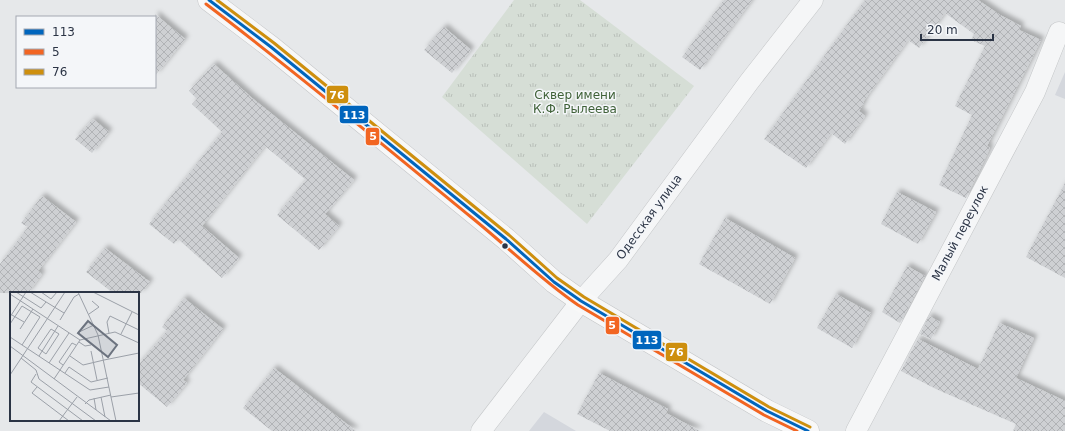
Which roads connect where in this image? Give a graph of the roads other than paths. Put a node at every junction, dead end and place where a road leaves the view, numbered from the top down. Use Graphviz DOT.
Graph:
graph roads {
  1 [pos="209,0"];
  2 [pos="813,0"];
  3 [pos="1059,32"];
  4 [pos="581,301"];
  5 [pos="481,431"];
  6 [pos="808,431"];
  7 [pos="856,431"];
  1 -- 4 [label="street"];
  2 -- 4 [label="street, Одесская улица"];
  3 -- 7 [label="street, Малый переулок"];
  4 -- 5 [label="street, Одесская улица"];
  4 -- 6 [label="street"];
}
